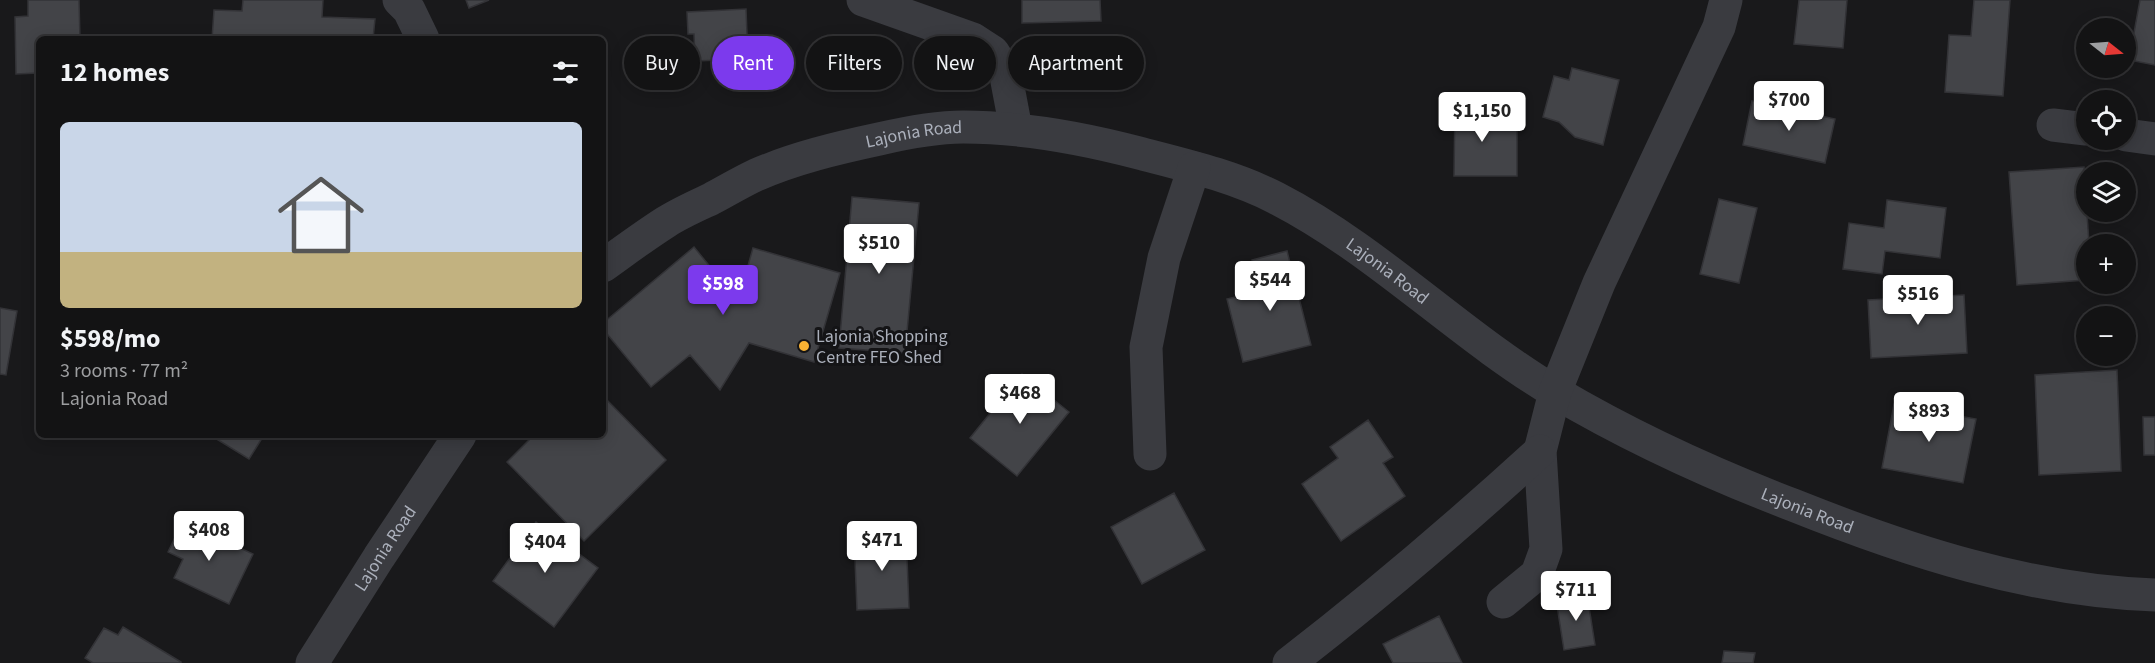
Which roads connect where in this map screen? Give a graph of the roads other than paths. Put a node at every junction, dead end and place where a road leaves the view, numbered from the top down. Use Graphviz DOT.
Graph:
graph roads {
  1 [pos="399,0"];
  2 [pos="863,0"];
  3 [pos="1726,0"];
  4 [pos="422,36"];
  5 [pos="2053,125"];
  6 [pos="2076,128"];
  7 [pos="1016,129"];
  8 [pos="2136,136"];
  9 [pos="2155,139"];
  10 [pos="1194,168"];
  11 [pos="606,264"];
  12 [pos="1555,392"];
  13 [pos="458,438"];
  14 [pos="1540,451"];
  15 [pos="1150,454"];
  16 [pos="2155,595"];
  17 [pos="1503,602"];
  18 [pos="312,663"];
  19 [pos="1289,663"];
  1 -- 4 [label="street"];
  2 -- 7 [label="street"];
  3 -- 12 [label="street"];
  5 -- 6 [label="street"];
  7 -- 10 [label="street, Lajonia Road"];
  7 -- 11 [label="street, Lajonia Road"];
  8 -- 9 [label="street"];
  10 -- 12 [label="street, Lajonia Road"];
  10 -- 15 [label="street"];
  12 -- 14 [label="street"];
  12 -- 16 [label="street, Lajonia Road"];
  13 -- 18 [label="street, Lajonia Road"];
  14 -- 17 [label="street"];
  14 -- 19 [label="street"];
}
